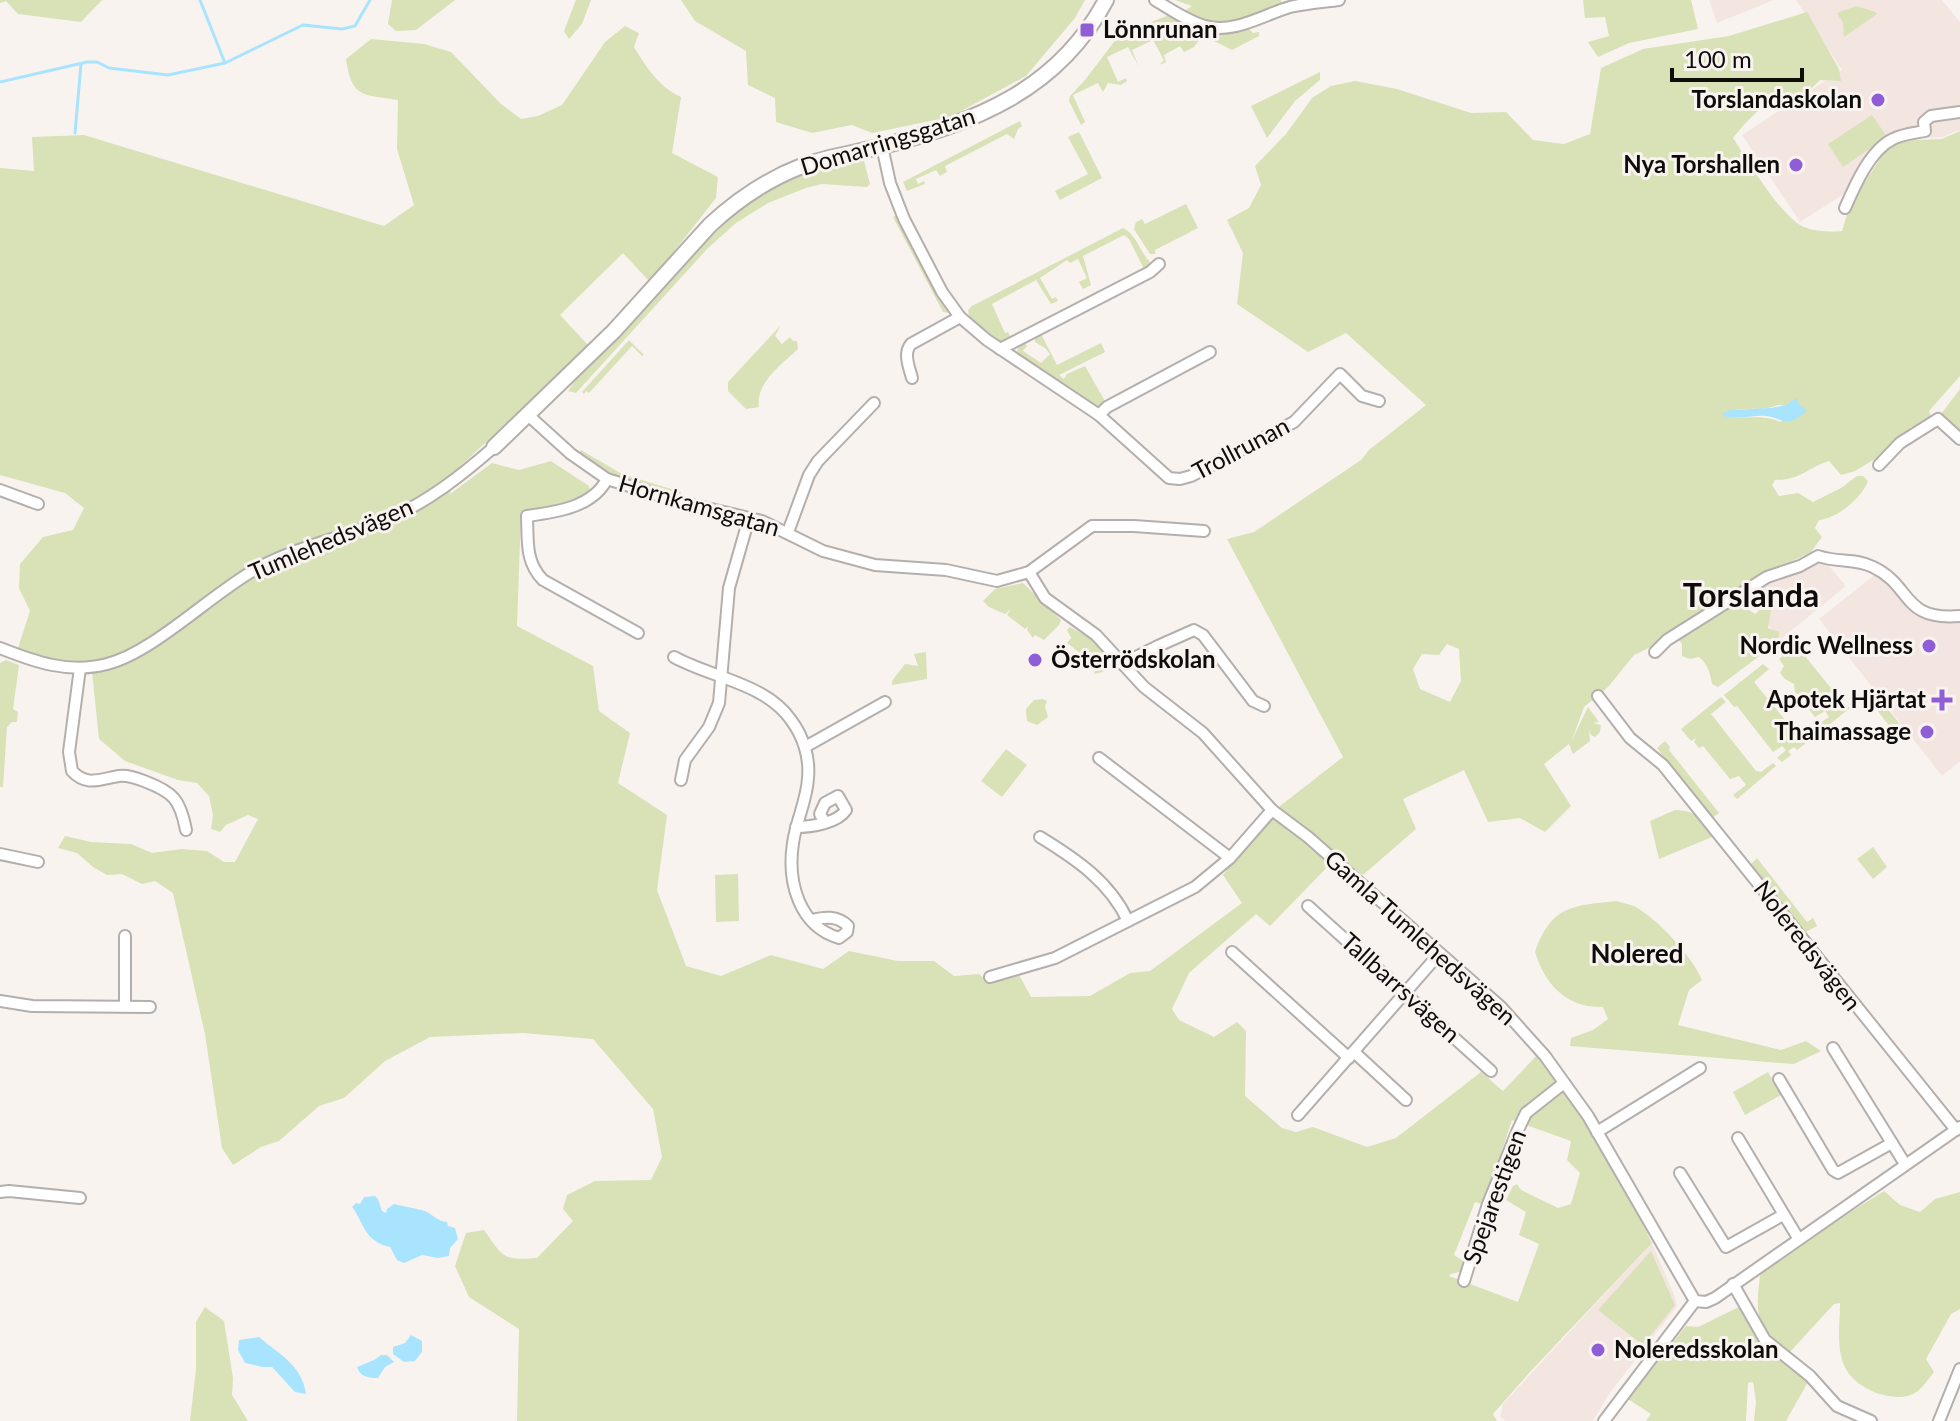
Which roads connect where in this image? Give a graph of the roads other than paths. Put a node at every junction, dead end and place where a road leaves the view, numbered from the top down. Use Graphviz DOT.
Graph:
graph roads {
  1 [pos="1106,0"];
  2 [pos="1155,0"];
  3 [pos="1339,0"];
  4 [pos="1960,112"];
  5 [pos="882,146"];
  6 [pos="1845,208"];
  7 [pos="1159,264"];
  8 [pos="960,317"];
  9 [pos="1000,349"];
  10 [pos="1210,352"];
  11 [pos="912,378"];
  12 [pos="1379,401"];
  13 [pos="874,403"];
  14 [pos="528,415"];
  15 [pos="1099,415"];
  16 [pos="1960,439"];
  17 [pos="494,447"];
  18 [pos="1879,465"];
  19 [pos="607,479"];
  20 [pos="0,490"];
  21 [pos="38,504"];
  22 [pos="749,518"];
  23 [pos="1204,531"];
  24 [pos="788,532"];
  25 [pos="1029,572"];
  26 [pos="1960,616"];
  27 [pos="638,633"];
  28 [pos="0,648"];
  29 [pos="1655,652"];
  30 [pos="674,657"];
  31 [pos="1122,664"];
  32 [pos="80,668"];
  33 [pos="723,678"];
  34 [pos="1598,696"];
  35 [pos="885,702"];
  36 [pos="1264,706"];
  37 [pos="805,747"];
  38 [pos="1099,758"];
  39 [pos="681,780"];
  40 [pos="1272,810"];
  41 [pos="824,821"];
  42 [pos="796,827"];
  43 [pos="186,830"];
  44 [pos="1040,837"];
  45 [pos="0,854"];
  46 [pos="1230,858"];
  47 [pos="38,862"];
  48 [pos="1308,906"];
  49 [pos="811,920"];
  50 [pos="1128,921"];
  51 [pos="125,936"];
  52 [pos="1232,952"];
  53 [pos="1439,954"];
  54 [pos="990,977"];
  55 [pos="1406,993"];
  56 [pos="0,1001"];
  57 [pos="125,1006"];
  58 [pos="150,1007"];
  59 [pos="1833,1048"];
  60 [pos="1352,1055"];
  61 [pos="1700,1068"];
  62 [pos="1491,1071"];
  63 [pos="1779,1079"];
  64 [pos="1564,1083"];
  65 [pos="1406,1100"];
  66 [pos="1298,1115"];
  67 [pos="1958,1128"];
  68 [pos="1597,1132"];
  69 [pos="1738,1138"];
  70 [pos="1892,1143"];
  71 [pos="1905,1164"];
  72 [pos="1680,1173"];
  73 [pos="0,1192"];
  74 [pos="80,1198"];
  75 [pos="1783,1215"];
  76 [pos="1798,1238"];
  77 [pos="1464,1281"];
  78 [pos="1733,1284"];
  79 [pos="1695,1301"];
  80 [pos="1960,1369"];
  81 [pos="1604,1421"];
  82 [pos="1871,1421"];
  83 [pos="1939,1421"];
  1 -- 5 [label="street, Domarringsgatan"];
  2 -- 3 [label="street"];
  4 -- 6 [label="street"];
  5 -- 8 [label="street, Trollrunan"];
  5 -- 14 [label="street, Domarringsgatan"];
  7 -- 9 [label="street"];
  8 -- 9 [label="street, Trollrunan"];
  8 -- 11 [label="street"];
  9 -- 15 [label="street, Trollrunan"];
  10 -- 15 [label="street"];
  12 -- 15 [label="street, Trollrunan"];
  13 -- 24 [label="street"];
  14 -- 17 [label="street, Domarringsgatan"];
  14 -- 19 [label="street, Hornkamsgatan"];
  16 -- 18 [label="street"];
  17 -- 32 [label="street, Tumlehedsvägen"];
  19 -- 22 [label="street, Hornkamsgatan"];
  19 -- 27 [label="street"];
  20 -- 21 [label="street"];
  22 -- 24 [label="street, Hornkamsgatan"];
  22 -- 33 [label="street"];
  23 -- 25 [label="street"];
  24 -- 25 [label="street, Hornkamsgatan"];
  25 -- 31 [label="street, Gamla Tumlehedsvägen"];
  26 -- 29 [label="street"];
  28 -- 32 [label="street, Tumlehedsvägen"];
  30 -- 33 [label="street"];
  31 -- 36 [label="street"];
  31 -- 40 [label="street, Gamla Tumlehedsvägen"];
  32 -- 43 [label="street"];
  33 -- 37 [label="street"];
  33 -- 39 [label="street"];
  34 -- 67 [label="street, Noleredsvägen"];
  35 -- 37 [label="street"];
  37 -- 42 [label="street"];
  38 -- 46 [label="street"];
  40 -- 46 [label="street"];
  40 -- 53 [label="street, Gamla Tumlehedsvägen"];
  41 -- 42 [label="street"];
  42 -- 49 [label="street"];
  44 -- 50 [label="street"];
  45 -- 47 [label="street"];
  46 -- 50 [label="street"];
  48 -- 55 [label="street, Tallbarrsvägen"];
  50 -- 54 [label="street"];
  51 -- 57 [label="street"];
  52 -- 60 [label="street"];
  53 -- 55 [label="street"];
  53 -- 64 [label="street, Gamla Tumlehedsvägen"];
  55 -- 60 [label="street"];
  55 -- 62 [label="street, Tallbarrsvägen"];
  56 -- 57 [label="street"];
  57 -- 58 [label="street"];
  59 -- 70 [label="street"];
  60 -- 65 [label="street"];
  60 -- 66 [label="street"];
  61 -- 68 [label="street"];
  63 -- 70 [label="street"];
  64 -- 68 [label="street, Gamla Tumlehedsvägen"];
  64 -- 77 [label="street, Spejarestigen"];
  67 -- 71 [label="street"];
  68 -- 79 [label="street, Gamla Tumlehedsvägen"];
  69 -- 75 [label="street"];
  70 -- 71 [label="street"];
  71 -- 76 [label="street"];
  72 -- 75 [label="street"];
  73 -- 74 [label="street"];
  75 -- 76 [label="street"];
  76 -- 78 [label="street"];
  78 -- 79 [label="street"];
  78 -- 82 [label="street"];
  79 -- 81 [label="street"];
  80 -- 83 [label="street"];
}
